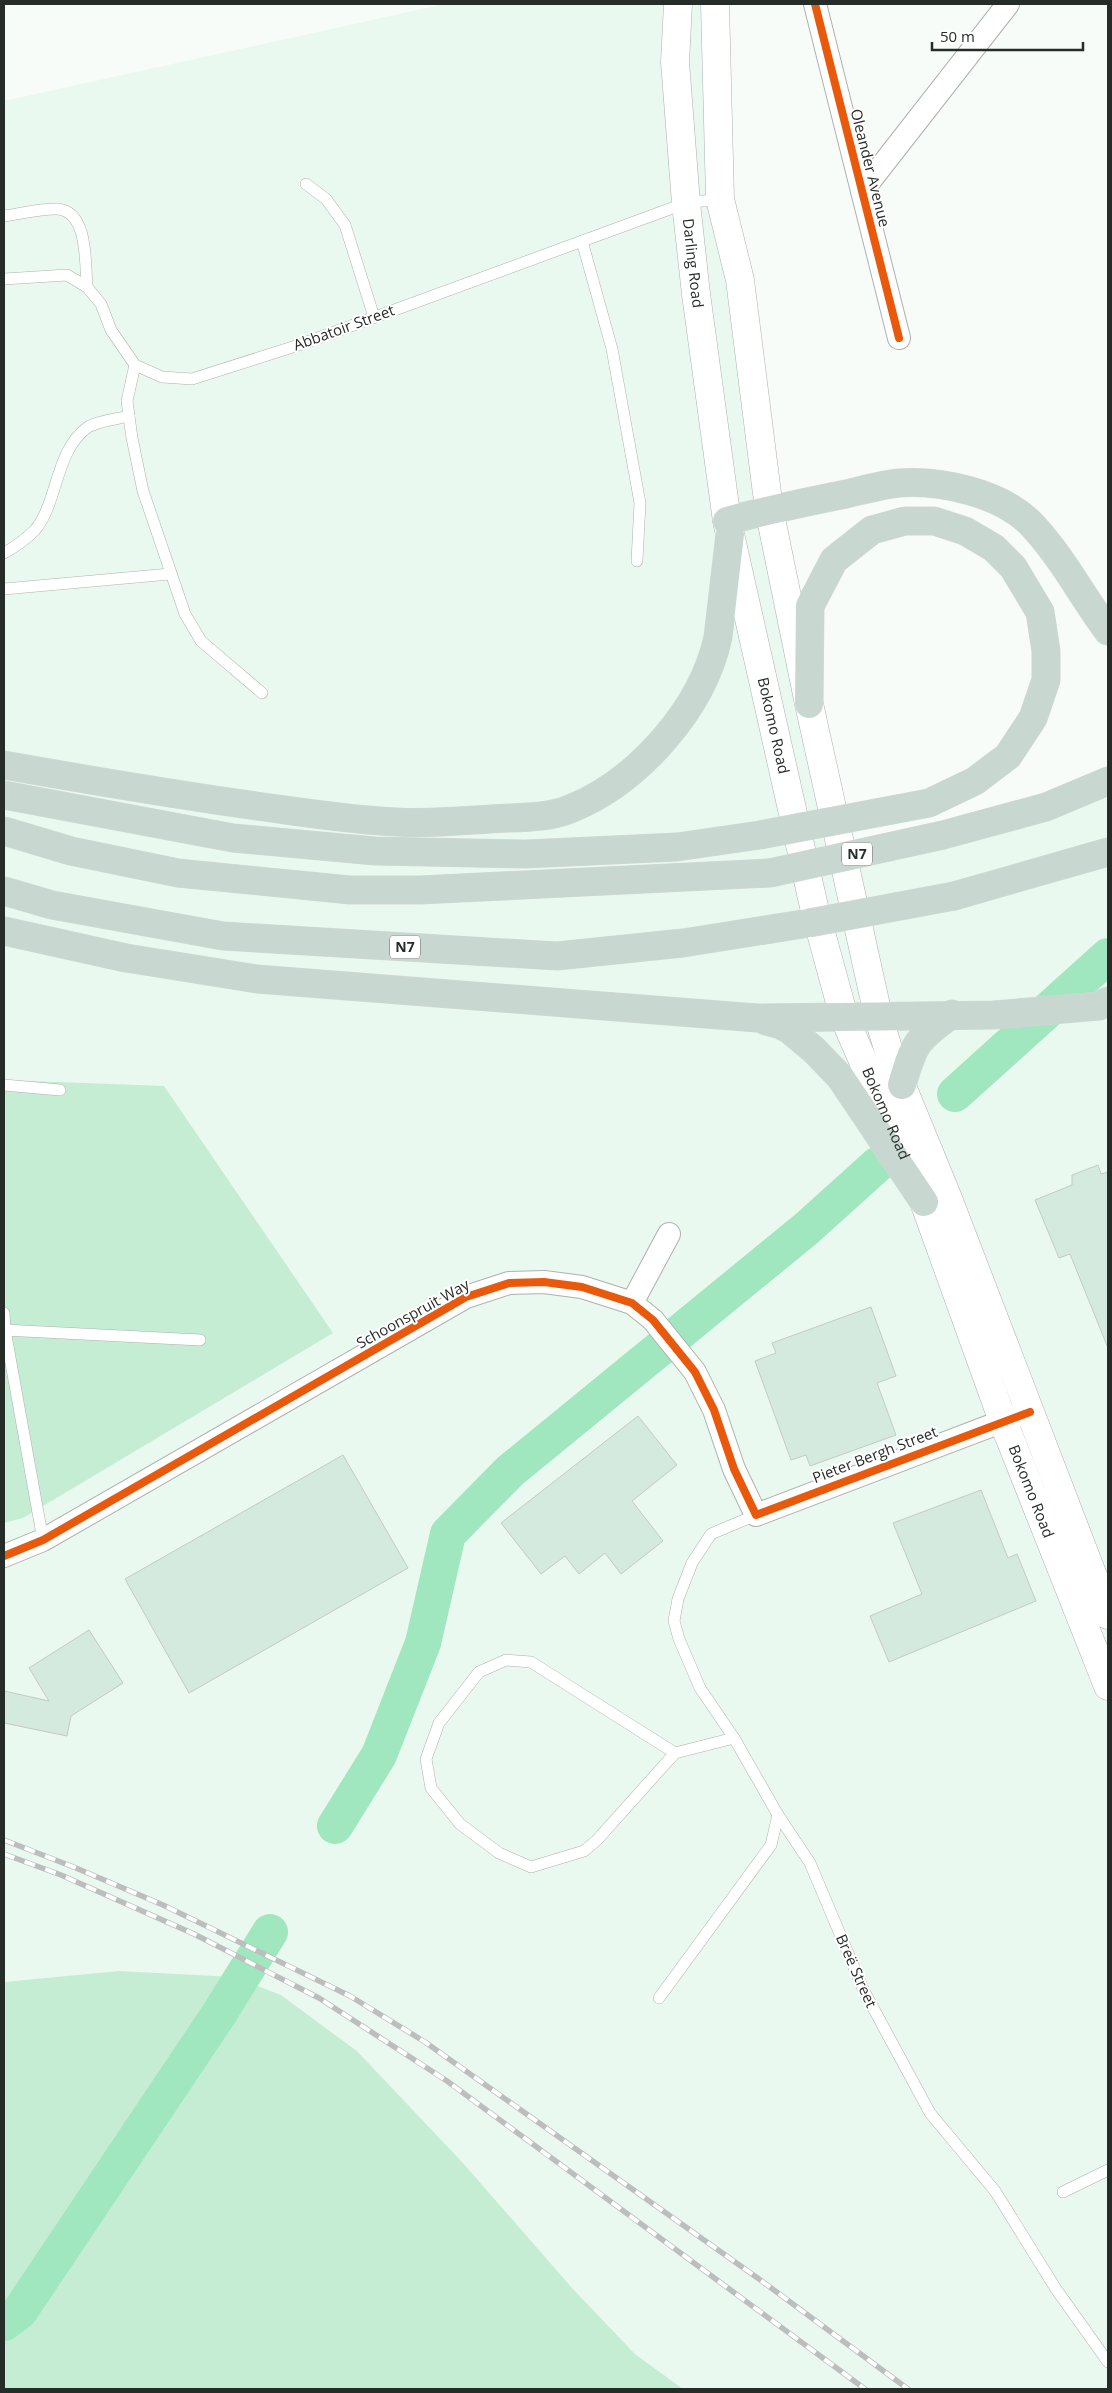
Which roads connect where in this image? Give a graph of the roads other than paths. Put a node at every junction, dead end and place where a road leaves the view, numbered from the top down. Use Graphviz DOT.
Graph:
graph roads {
  1 [pos="678,4"];
  2 [pos="715,4"];
  3 [pos="815,4"];
  4 [pos="1008,4"];
  5 [pos="306,184"];
  6 [pos="862,191"];
  7 [pos="720,199"];
  8 [pos="686,203"];
  9 [pos="4,216"];
  10 [pos="582,241"];
  11 [pos="4,279"];
  12 [pos="87,287"];
  13 [pos="374,317"];
  14 [pos="899,338"];
  15 [pos="135,365"];
  16 [pos="129,416"];
  17 [pos="769,509"];
  18 [pos="729,527"];
  19 [pos="4,553"];
  20 [pos="637,561"];
  21 [pos="170,574"];
  22 [pos="4,589"];
  23 [pos="1108,630"];
  24 [pos="262,693"];
  25 [pos="809,704"];
  26 [pos="4,765"];
  27 [pos="1108,781"];
  28 [pos="4,795"];
  29 [pos="4,831"];
  30 [pos="1108,852"];
  31 [pos="4,891"];
  32 [pos="4,931"];
  33 [pos="1104,1004"];
  34 [pos="952,1014"];
  35 [pos="878,1015"];
  36 [pos="844,1017"];
  37 [pos="757,1018"];
  38 [pos="4,1085"];
  39 [pos="902,1085"];
  40 [pos="60,1090"];
  41 [pos="924,1202"];
  42 [pos="669,1234"];
  43 [pos="632,1303"];
  44 [pos="4,1313"];
  45 [pos="4,1330"];
  46 [pos="200,1340"];
  47 [pos="1030,1412"];
  48 [pos="1003,1420"];
  49 [pos="756,1515"];
  50 [pos="44,1540"];
  51 [pos="4,1556"];
  52 [pos="1108,1615"];
  53 [pos="679,1639"];
  54 [pos="1108,1686"];
  55 [pos="734,1738"];
  56 [pos="674,1753"];
  57 [pos="778,1816"];
  58 [pos="659,1998"];
  59 [pos="1108,2170"];
  60 [pos="1063,2192"];
  61 [pos="1108,2362"];
  1 -- 8 [label="main road, Darling Road"];
  2 -- 7 [label="main road"];
  3 -- 6 [label="street, Oleander Avenue"];
  4 -- 6 [label="street"];
  5 -- 13 [label="lane"];
  6 -- 14 [label="street, Oleander Avenue"];
  7 -- 8 [label="lane, Abbatoir Street"];
  7 -- 17 [label="main road"];
  8 -- 10 [label="lane, Abbatoir Street"];
  8 -- 18 [label="main road, Darling Road"];
  9 -- 12 [label="lane"];
  10 -- 13 [label="lane, Abbatoir Street"];
  10 -- 20 [label="lane"];
  11 -- 12 [label="lane"];
  12 -- 15 [label="lane"];
  13 -- 15 [label="lane, Abbatoir Street"];
  15 -- 16 [label="lane"];
  16 -- 19 [label="lane"];
  16 -- 21 [label="lane"];
  17 -- 18 [label="highway"];
  17 -- 23 [label="highway"];
  17 -- 25 [label="main road, Bokomo Road"];
  18 -- 26 [label="highway"];
  18 -- 36 [label="main road, Bokomo Road"];
  21 -- 22 [label="lane"];
  21 -- 24 [label="lane"];
  25 -- 28 [label="highway, bridge"];
  25 -- 35 [label="main road, Bokomo Road"];
  27 -- 29 [label="highway, N7, bridge"];
  30 -- 31 [label="highway, N7, bridge"];
  32 -- 37 [label="highway"];
  33 -- 34 [label="highway"];
  34 -- 35 [label="highway"];
  34 -- 39 [label="highway"];
  35 -- 36 [label="highway"];
  35 -- 39 [label="main road, Bokomo Road"];
  36 -- 37 [label="highway"];
  36 -- 41 [label="main road, Bokomo Road"];
  37 -- 41 [label="highway"];
  38 -- 40 [label="lane"];
  39 -- 47 [label="main road, Bokomo Road"];
  41 -- 48 [label="main road, Bokomo Road"];
  42 -- 43 [label="street"];
  43 -- 49 [label="street, Schoonspruit Way"];
  43 -- 50 [label="street, Schoonspruit Way"];
  44 -- 45 [label="lane"];
  45 -- 46 [label="lane"];
  45 -- 50 [label="lane"];
  47 -- 48 [label="street, Pieter Bergh Street"];
  47 -- 52 [label="main road, Bokomo Road"];
  48 -- 49 [label="street, Pieter Bergh Street"];
  48 -- 54 [label="main road, Bokomo Road"];
  49 -- 53 [label="lane, Pieter Bergh Street"];
  50 -- 51 [label="street, Schoonspruit Way"];
  53 -- 55 [label="lane, Breë Street"];
  55 -- 56 [label="lane"];
  55 -- 57 [label="lane, Breë Street"];
  56 -- 56 [label="lane"];
  57 -- 58 [label="lane"];
  57 -- 61 [label="lane, Breë Street"];
  59 -- 60 [label="lane"];
}
